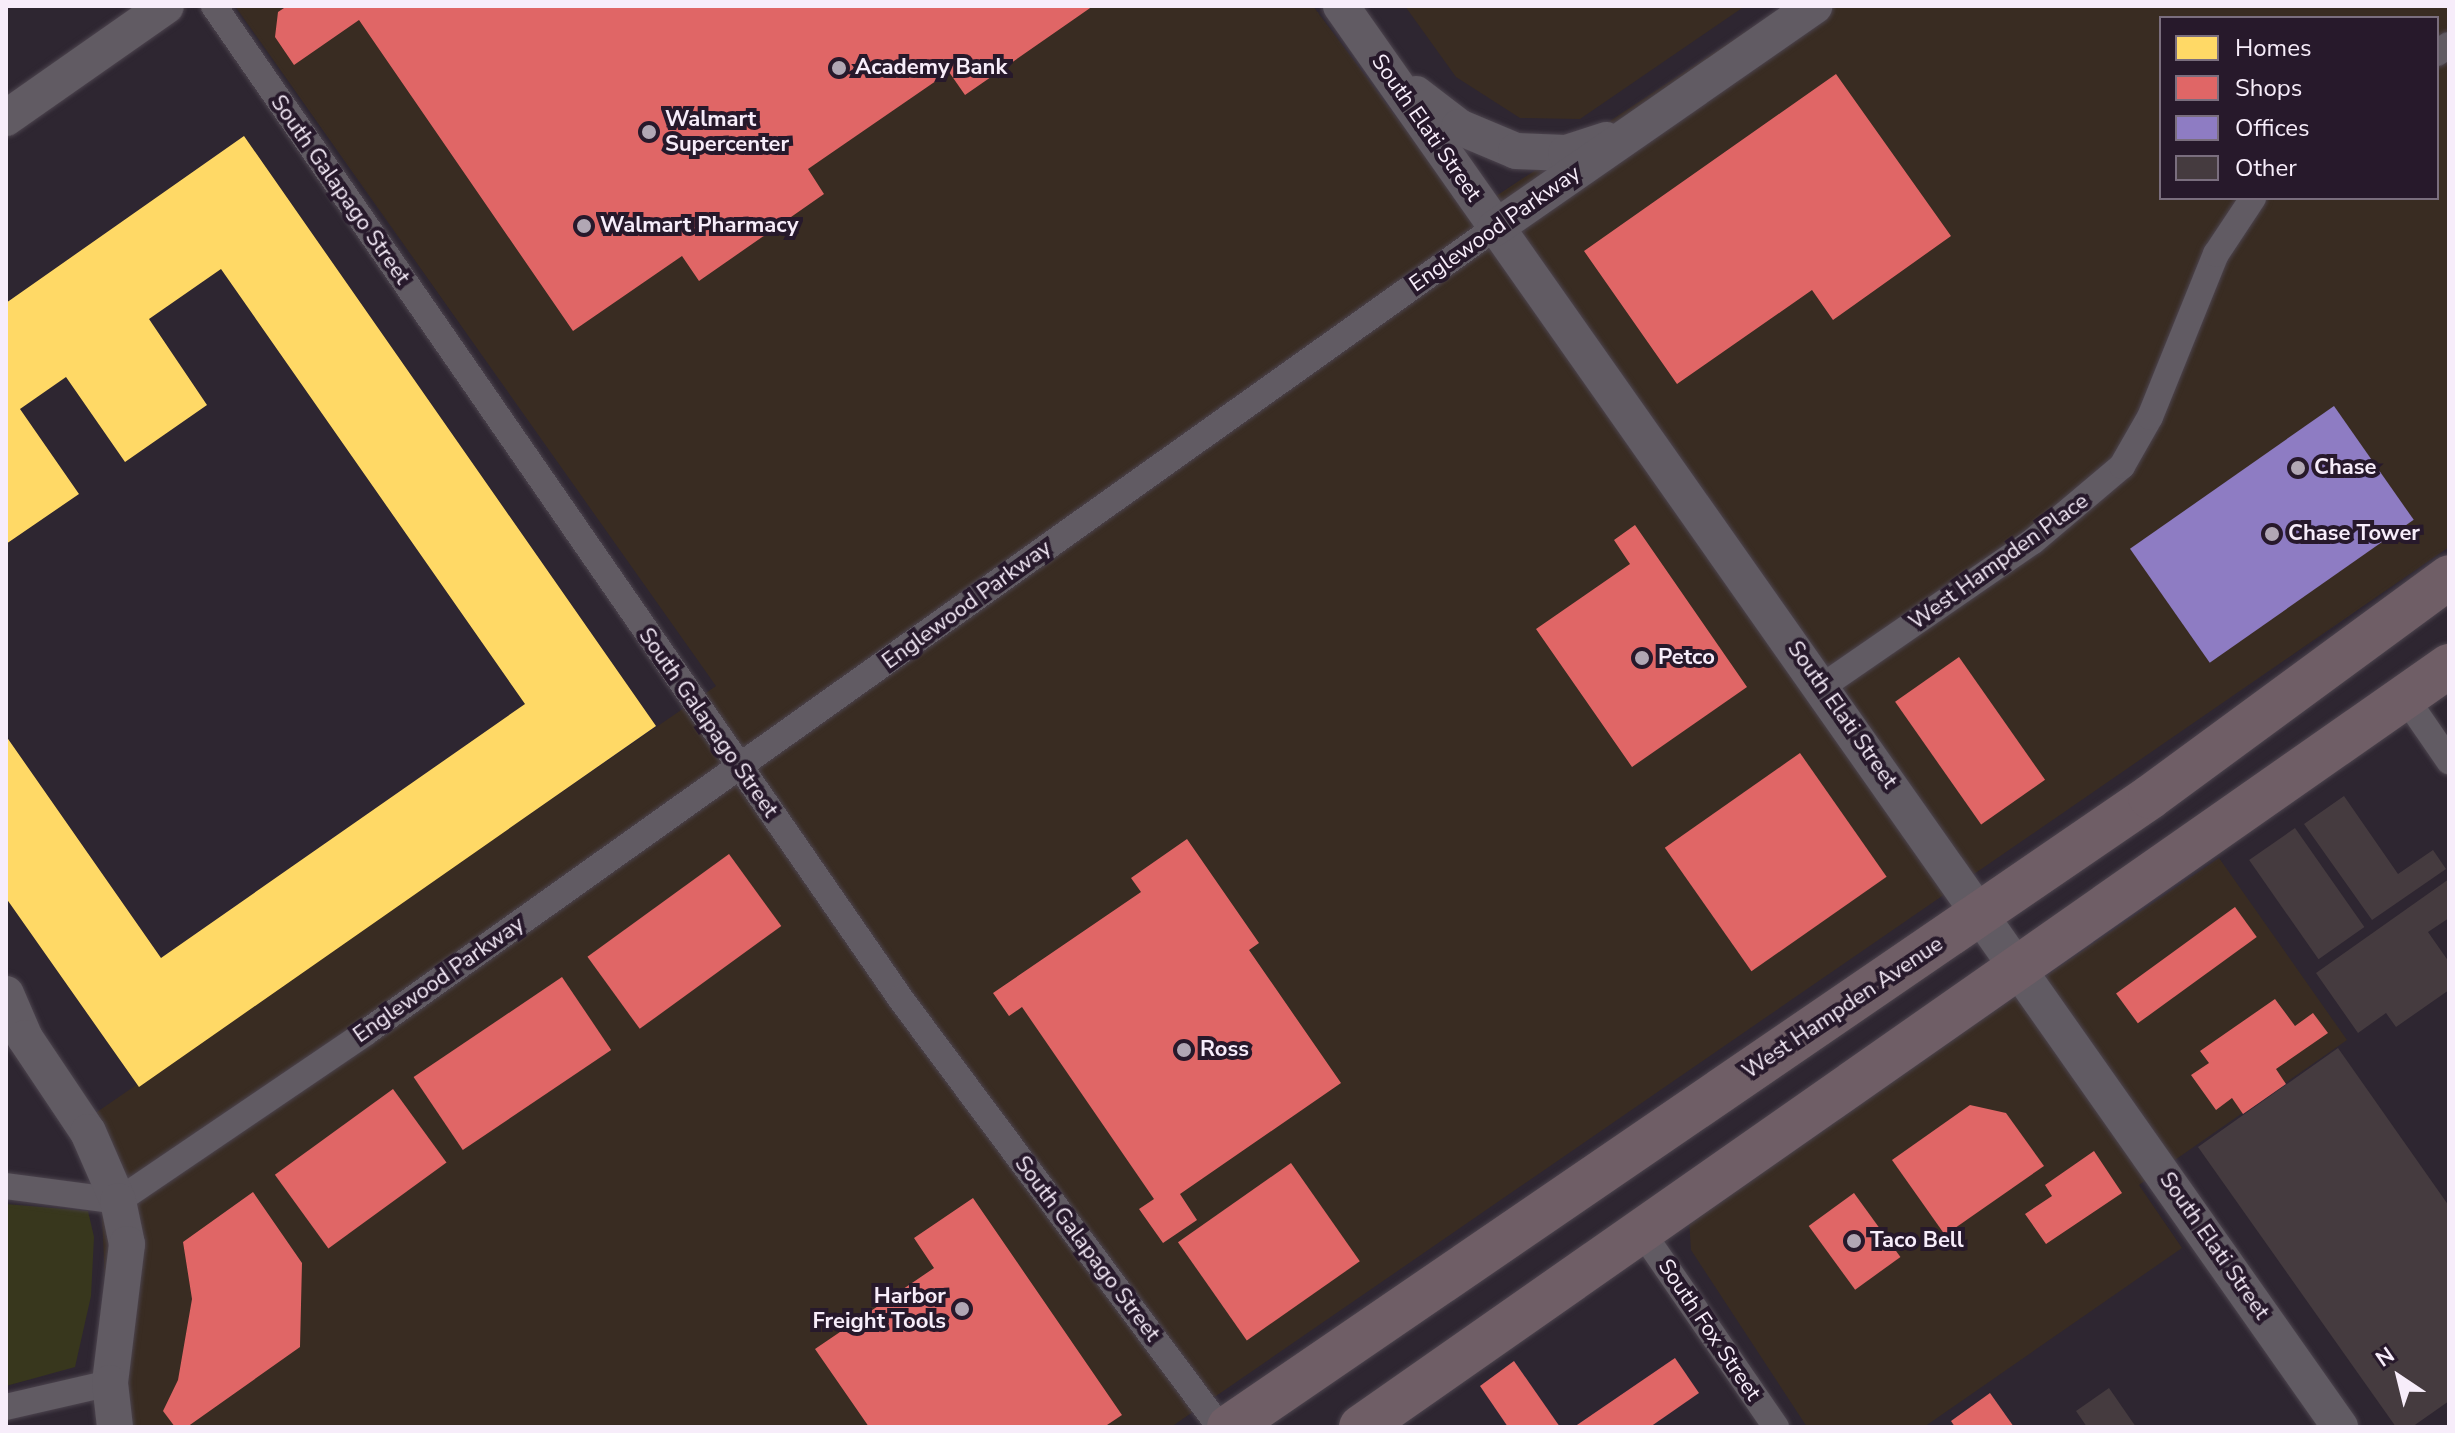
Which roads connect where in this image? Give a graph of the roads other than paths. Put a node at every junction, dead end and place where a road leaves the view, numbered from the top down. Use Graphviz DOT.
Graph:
graph roads {
  1 [pos="166,6"];
  2 [pos="214,6"];
  3 [pos="1341,6"];
  4 [pos="1814,6"];
  5 [pos="1381,65"];
  6 [pos="6,118"];
  7 [pos="1648,122"];
  8 [pos="2252,200"];
  9 [pos="1495,228"];
  10 [pos="2449,577"];
  11 [pos="2449,666"];
  12 [pos="1823,686"];
  13 [pos="2405,697"];
  14 [pos="2449,761"];
  15 [pos="738,767"];
  16 [pos="1980,914"];
  17 [pos="2020,969"];
  18 [pos="6,994"];
  19 [pos="16,1029"];
  20 [pos="6,1186"];
  21 [pos="118,1201"];
  22 [pos="1642,1232"];
  23 [pos="110,1383"];
  24 [pos="6,1407"];
  25 [pos="115,1427"];
  26 [pos="1220,1427"];
  27 [pos="1229,1427"];
  28 [pos="1361,1427"];
  29 [pos="1776,1427"];
  30 [pos="2340,1427"];
  1 -- 6 [label="street"];
  2 -- 15 [label="street, South Galapago Street"];
  3 -- 5 [label="street, South Elati Street"];
  4 -- 7 [label="street, Englewood Parkway"];
  5 -- 7 [label="street"];
  5 -- 9 [label="street, South Elati Street"];
  7 -- 9 [label="street, Englewood Parkway"];
  8 -- 12 [label="street, West Hampden Place"];
  9 -- 12 [label="street, South Elati Street"];
  9 -- 15 [label="street, Englewood Parkway"];
  10 -- 16 [label="highway, West Hampden Avenue"];
  11 -- 13 [label="highway"];
  12 -- 16 [label="street, South Elati Street"];
  13 -- 14 [label="street"];
  13 -- 17 [label="highway"];
  15 -- 21 [label="street, Englewood Parkway"];
  15 -- 26 [label="street, South Galapago Street"];
  16 -- 17 [label="street, South Elati Street"];
  16 -- 27 [label="highway, West Hampden Avenue"];
  17 -- 22 [label="highway"];
  17 -- 30 [label="street, South Elati Street"];
  18 -- 19 [label="street"];
  19 -- 21 [label="street"];
  20 -- 21 [label="street"];
  21 -- 23 [label="street"];
  22 -- 28 [label="highway"];
  22 -- 29 [label="street, South Fox Street"];
  23 -- 24 [label="street"];
  23 -- 25 [label="street"];
}
